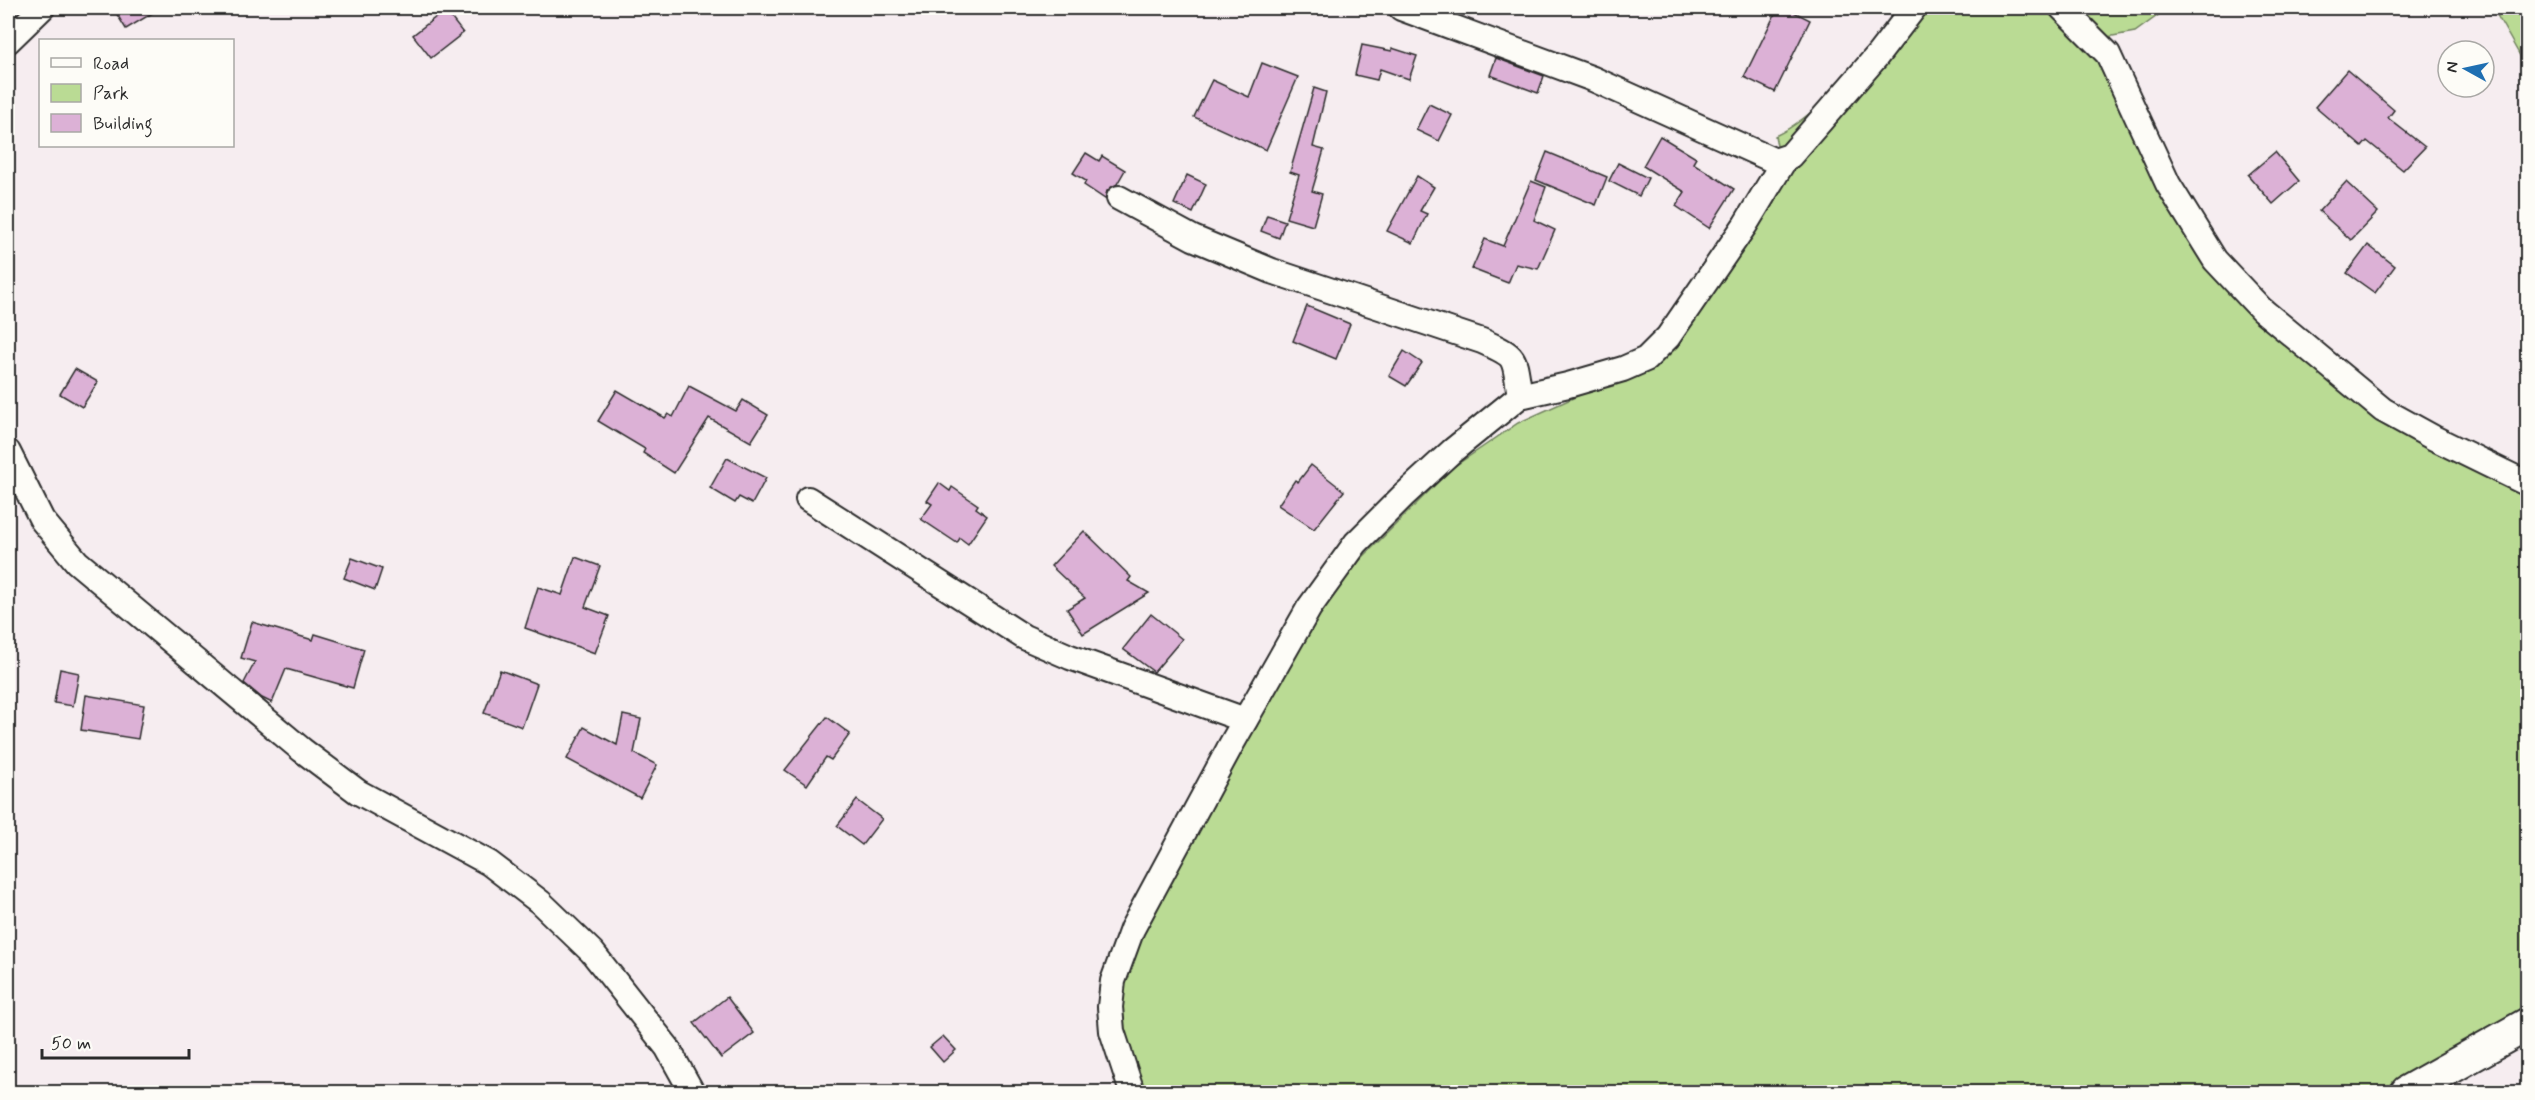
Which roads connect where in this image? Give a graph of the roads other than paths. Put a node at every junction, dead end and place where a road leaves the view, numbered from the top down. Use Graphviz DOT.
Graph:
graph roads {
  1 [pos="42,8"];
  2 [pos="1401,8"];
  3 [pos="1914,8"];
  4 [pos="2062,8"];
  5 [pos="8,40"];
  6 [pos="1785,159"];
  7 [pos="1119,198"];
  8 [pos="1520,396"];
  9 [pos="8,452"];
  10 [pos="2528,484"];
  11 [pos="808,499"];
  12 [pos="1245,720"];
  13 [pos="2528,1024"];
  14 [pos="692,1092"];
  15 [pos="1132,1092"];
  16 [pos="2407,1092"];
  1 -- 5 [label="street"];
  2 -- 6 [label="street"];
  3 -- 6 [label="street"];
  4 -- 10 [label="street"];
  6 -- 8 [label="street"];
  7 -- 8 [label="street"];
  8 -- 12 [label="street"];
  9 -- 14 [label="street"];
  11 -- 12 [label="street"];
  12 -- 15 [label="street"];
  13 -- 16 [label="main road"];
}
